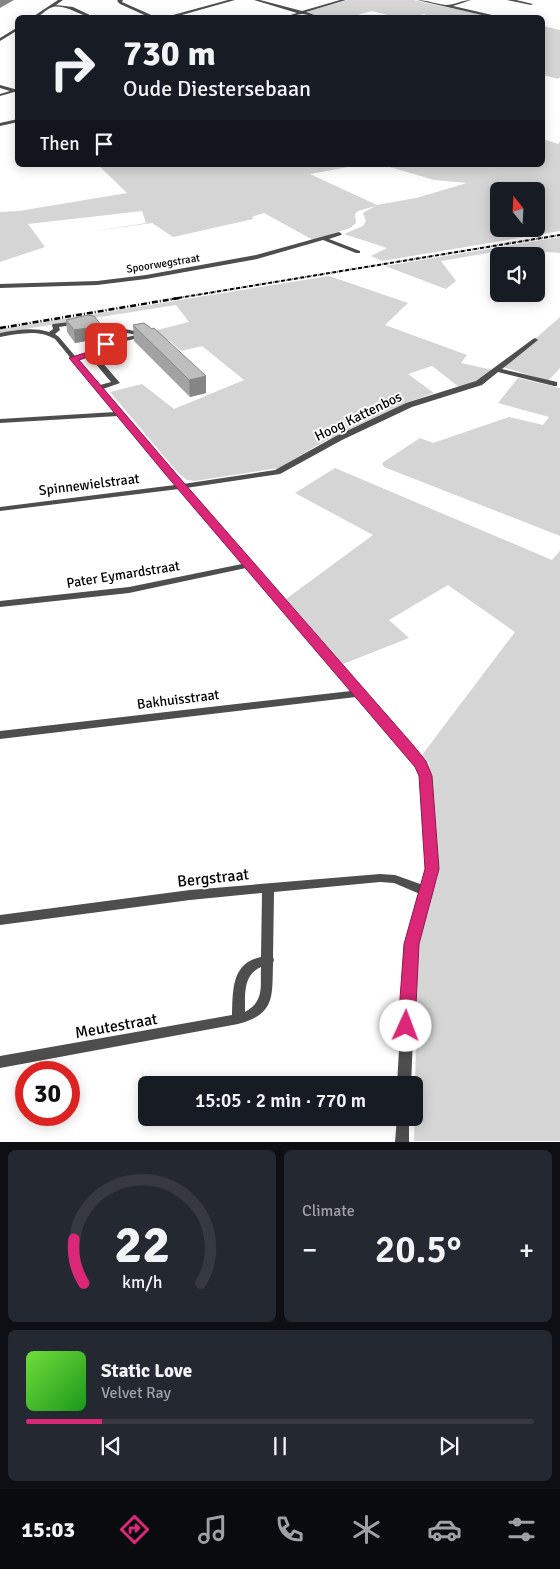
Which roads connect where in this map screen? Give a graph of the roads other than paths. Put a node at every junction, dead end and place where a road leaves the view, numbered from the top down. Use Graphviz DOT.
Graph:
graph roads {
  1 [pos="61,0"];
  2 [pos="121,0"];
  3 [pos="231,0"];
  4 [pos="256,0"];
  5 [pos="344,0"];
  6 [pos="419,0"];
  7 [pos="469,0"];
  8 [pos="509,0"];
  9 [pos="531,4"];
  10 [pos="52,6"];
  11 [pos="447,6"];
  12 [pos="300,12"];
  13 [pos="38,15"];
  14 [pos="87,15"];
  15 [pos="149,15"];
  16 [pos="175,15"];
  17 [pos="292,15"];
  18 [pos="310,15"];
  19 [pos="489,15"];
  20 [pos="15,30"];
  21 [pos="0,40"];
  22 [pos="0,86"];
  23 [pos="15,91"];
  24 [pos="15,91"];
  25 [pos="0,95"];
  26 [pos="15,121"];
  27 [pos="0,125"];
  28 [pos="339,234"];
  29 [pos="325,238"];
  30 [pos="358,252"];
  31 [pos="0,286"];
  32 [pos="55,325"];
  33 [pos="28,331"];
  34 [pos="50,334"];
  35 [pos="144,334"];
  36 [pos="0,335"];
  37 [pos="152,337"];
  38 [pos="535,340"];
  39 [pos="91,354"];
  40 [pos="74,358"];
  41 [pos="498,370"];
  42 [pos="554,384"];
  43 [pos="99,388"];
  44 [pos="121,414"];
  45 [pos="0,421"];
  46 [pos="182,486"];
  47 [pos="0,509"];
  48 [pos="249,565"];
  49 [pos="0,604"];
  50 [pos="360,693"];
  51 [pos="0,734"];
  52 [pos="268,888"];
  53 [pos="427,892"];
  54 [pos="0,920"];
  55 [pos="268,960"];
  56 [pos="238,1019"];
  57 [pos="0,1062"];
  58 [pos="404,1076"];
  59 [pos="403,1126"];
  60 [pos="402,1142"];
  1 -- 10 [label="street"];
  2 -- 15 [label="street"];
  3 -- 16 [label="street"];
  4 -- 12 [label="street"];
  5 -- 12 [label="street"];
  6 -- 11 [label="street"];
  7 -- 11 [label="street"];
  8 -- 9 [label="street"];
  10 -- 13 [label="street"];
  10 -- 14 [label="street"];
  11 -- 19 [label="street"];
  12 -- 17 [label="street"];
  12 -- 18 [label="street"];
  20 -- 21 [label="street"];
  22 -- 23 [label="street"];
  24 -- 25 [label="street"];
  26 -- 27 [label="street"];
  28 -- 29 [label="street, Spoorwegstraat"];
  29 -- 30 [label="street"];
  29 -- 31 [label="street, Spoorwegstraat"];
  32 -- 33 [label="street"];
  32 -- 34 [label="street"];
  32 -- 35 [label="street"];
  33 -- 34 [label="street"];
  33 -- 36 [label="street"];
  34 -- 40 [label="street"];
  35 -- 37 [label="street"];
  35 -- 39 [label="street"];
  38 -- 41 [label="street, Hoog Kattenbos"];
  39 -- 40 [label="street"];
  39 -- 43 [label="street"];
  40 -- 43 [label="street"];
  41 -- 42 [label="street"];
  41 -- 46 [label="street, Hoog Kattenbos"];
  43 -- 44 [label="street"];
  44 -- 45 [label="street"];
  44 -- 46 [label="street"];
  46 -- 47 [label="street, Spinnewielstraat"];
  46 -- 48 [label="street"];
  48 -- 49 [label="street, Pater Eymardstraat"];
  48 -- 50 [label="street"];
  50 -- 51 [label="street, Bakhuisstraat"];
  50 -- 53 [label="street"];
  52 -- 53 [label="street, Bergstraat"];
  52 -- 54 [label="street, Bergstraat"];
  52 -- 55 [label="street, Meutestraat"];
  53 -- 58 [label="street"];
  55 -- 56 [label="street, Meutestraat"];
  55 -- 56 [label="street"];
  56 -- 57 [label="street, Meutestraat"];
  59 -- 60 [label="street"];
}
